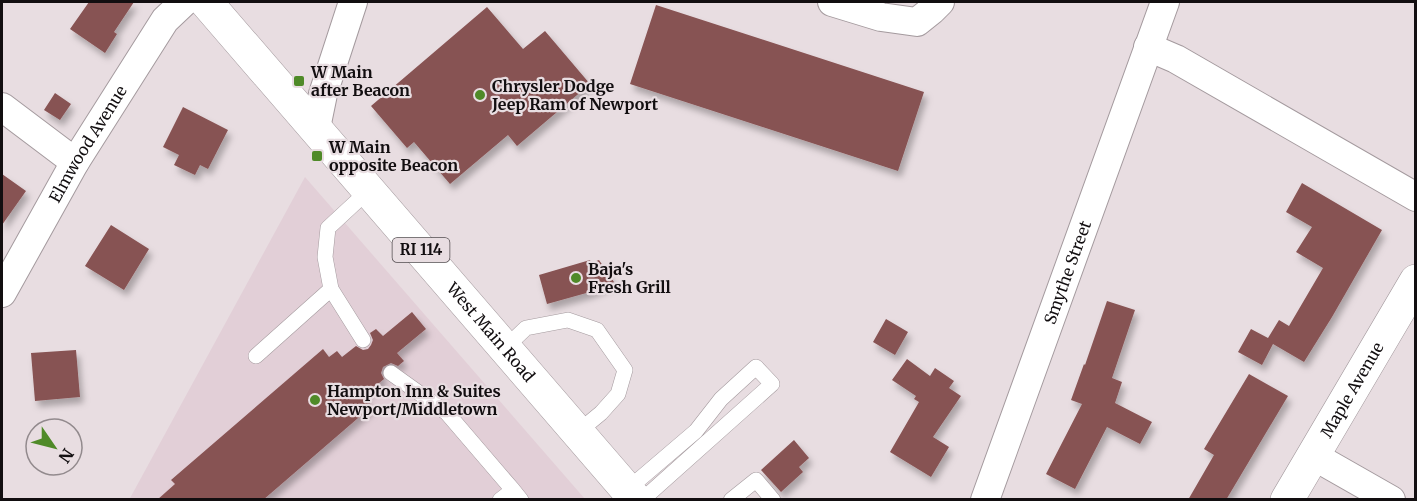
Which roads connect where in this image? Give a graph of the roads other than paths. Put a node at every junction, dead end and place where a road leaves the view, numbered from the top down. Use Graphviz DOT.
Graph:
graph roads {
  1 [pos="184,2"];
  2 [pos="206,2"];
  3 [pos="353,2"];
  4 [pos="832,2"];
  5 [pos="940,2"];
  6 [pos="1165,2"];
  7 [pos="1148,47"];
  8 [pos="2,107"];
  9 [pos="316,128"];
  10 [pos="75,162"];
  11 [pos="369,190"];
  12 [pos="1416,197"];
  13 [pos="1416,281"];
  14 [pos="331,289"];
  15 [pos="2,293"];
  16 [pos="363,340"];
  17 [pos="506,348"];
  18 [pos="256,356"];
  19 [pos="391,373"];
  20 [pos="578,432"];
  21 [pos="1312,455"];
  22 [pos="517,494"];
  23 [pos="636,496"];
  24 [pos="736,498"];
  25 [pos="500,500"];
  26 [pos="773,500"];
  27 [pos="985,500"];
  28 [pos="1287,500"];
  29 [pos="1391,500"];
  1 -- 10 [label="street, Elmwood Avenue"];
  2 -- 9 [label="main road, West Main Road / RI 114"];
  3 -- 9 [label="street"];
  4 -- 5 [label="street"];
  6 -- 7 [label="street, Smythe Street"];
  7 -- 12 [label="street"];
  7 -- 27 [label="street, Smythe Street"];
  8 -- 10 [label="street"];
  9 -- 11 [label="main road, West Main Road / RI 114"];
  10 -- 15 [label="street, Elmwood Avenue"];
  11 -- 14 [label="lane"];
  11 -- 17 [label="main road, West Main Road / RI 114"];
  13 -- 21 [label="main road, Maple Avenue"];
  14 -- 16 [label="lane"];
  14 -- 18 [label="lane"];
  17 -- 20 [label="main road, West Main Road / RI 114"];
  17 -- 20 [label="lane"];
  19 -- 22 [label="lane"];
  20 -- 23 [label="main road, West Main Road / RI 114"];
  21 -- 28 [label="main road, Maple Avenue"];
  21 -- 29 [label="street"];
  22 -- 25 [label="lane"];
  23 -- 23 [label="lane"];
  24 -- 26 [label="lane"];
}
